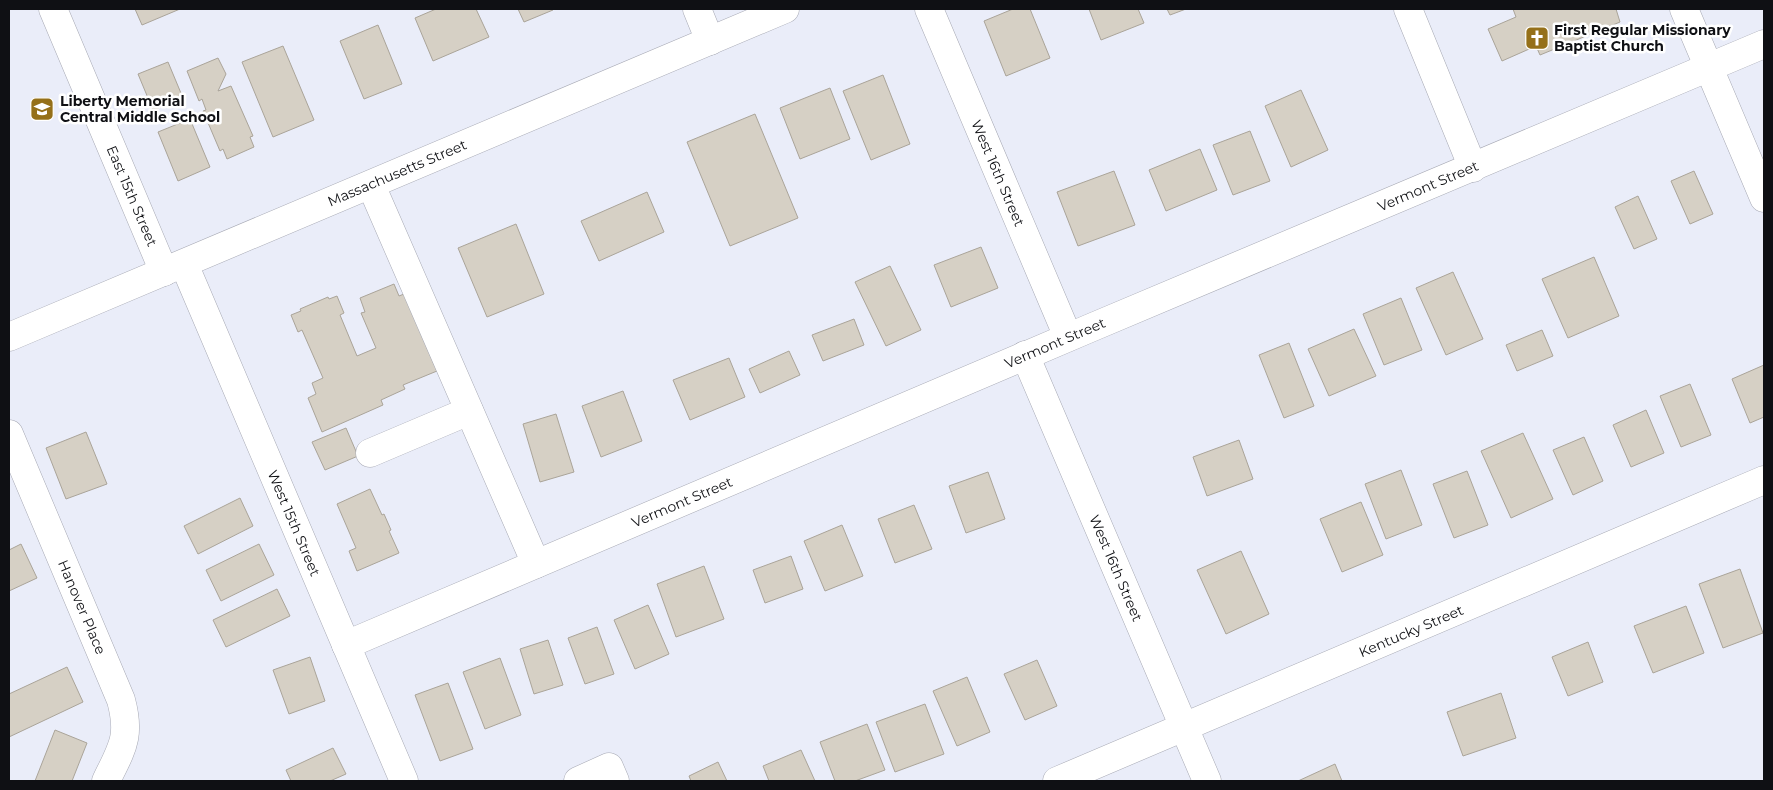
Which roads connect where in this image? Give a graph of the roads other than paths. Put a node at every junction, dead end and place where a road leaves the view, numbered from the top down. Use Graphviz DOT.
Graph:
graph roads {
  1 [pos="53,9"];
  2 [pos="697,9"];
  3 [pos="785,9"];
  4 [pos="928,9"];
  5 [pos="1408,9"];
  6 [pos="1684,9"];
  7 [pos="710,41"];
  8 [pos="1764,44"];
  9 [pos="1709,67"];
  10 [pos="1473,168"];
  11 [pos="371,184"];
  12 [pos="1764,198"];
  13 [pos="174,268"];
  14 [pos="9,337"];
  15 [pos="1068,337"];
  16 [pos="1025,355"];
  17 [pos="470,411"];
  18 [pos="9,434"];
  19 [pos="370,453"];
  20 [pos="1764,480"];
  21 [pos="536,564"];
  22 [pos="346,645"];
  23 [pos="1184,727"];
  24 [pos="106,781"];
  25 [pos="404,781"];
  26 [pos="578,781"];
  27 [pos="616,781"];
  28 [pos="1057,781"];
  29 [pos="1207,781"];
  1 -- 13 [label="street, East 15th Street"];
  2 -- 7 [label="street"];
  3 -- 7 [label="street, Massachusetts Street"];
  4 -- 15 [label="street, West 16th Street"];
  5 -- 10 [label="street"];
  6 -- 9 [label="street"];
  7 -- 11 [label="street, Massachusetts Street"];
  8 -- 9 [label="street, Vermont Street"];
  9 -- 10 [label="street, Vermont Street"];
  9 -- 12 [label="street"];
  10 -- 15 [label="street, Vermont Street"];
  11 -- 13 [label="street, Massachusetts Street"];
  11 -- 17 [label="street"];
  13 -- 14 [label="street, Massachusetts Street"];
  13 -- 22 [label="street, West 15th Street"];
  15 -- 16 [label="street, Vermont Street"];
  16 -- 21 [label="street, Vermont Street"];
  16 -- 23 [label="street, West 16th Street"];
  17 -- 19 [label="street"];
  17 -- 21 [label="street"];
  18 -- 24 [label="street, Hanover Place"];
  20 -- 23 [label="street, Kentucky Street"];
  21 -- 22 [label="street, Vermont Street"];
  22 -- 25 [label="street, West 15th Street"];
  23 -- 28 [label="street, Kentucky Street"];
  23 -- 29 [label="street, West 16th Street"];
  26 -- 27 [label="street"];
}
